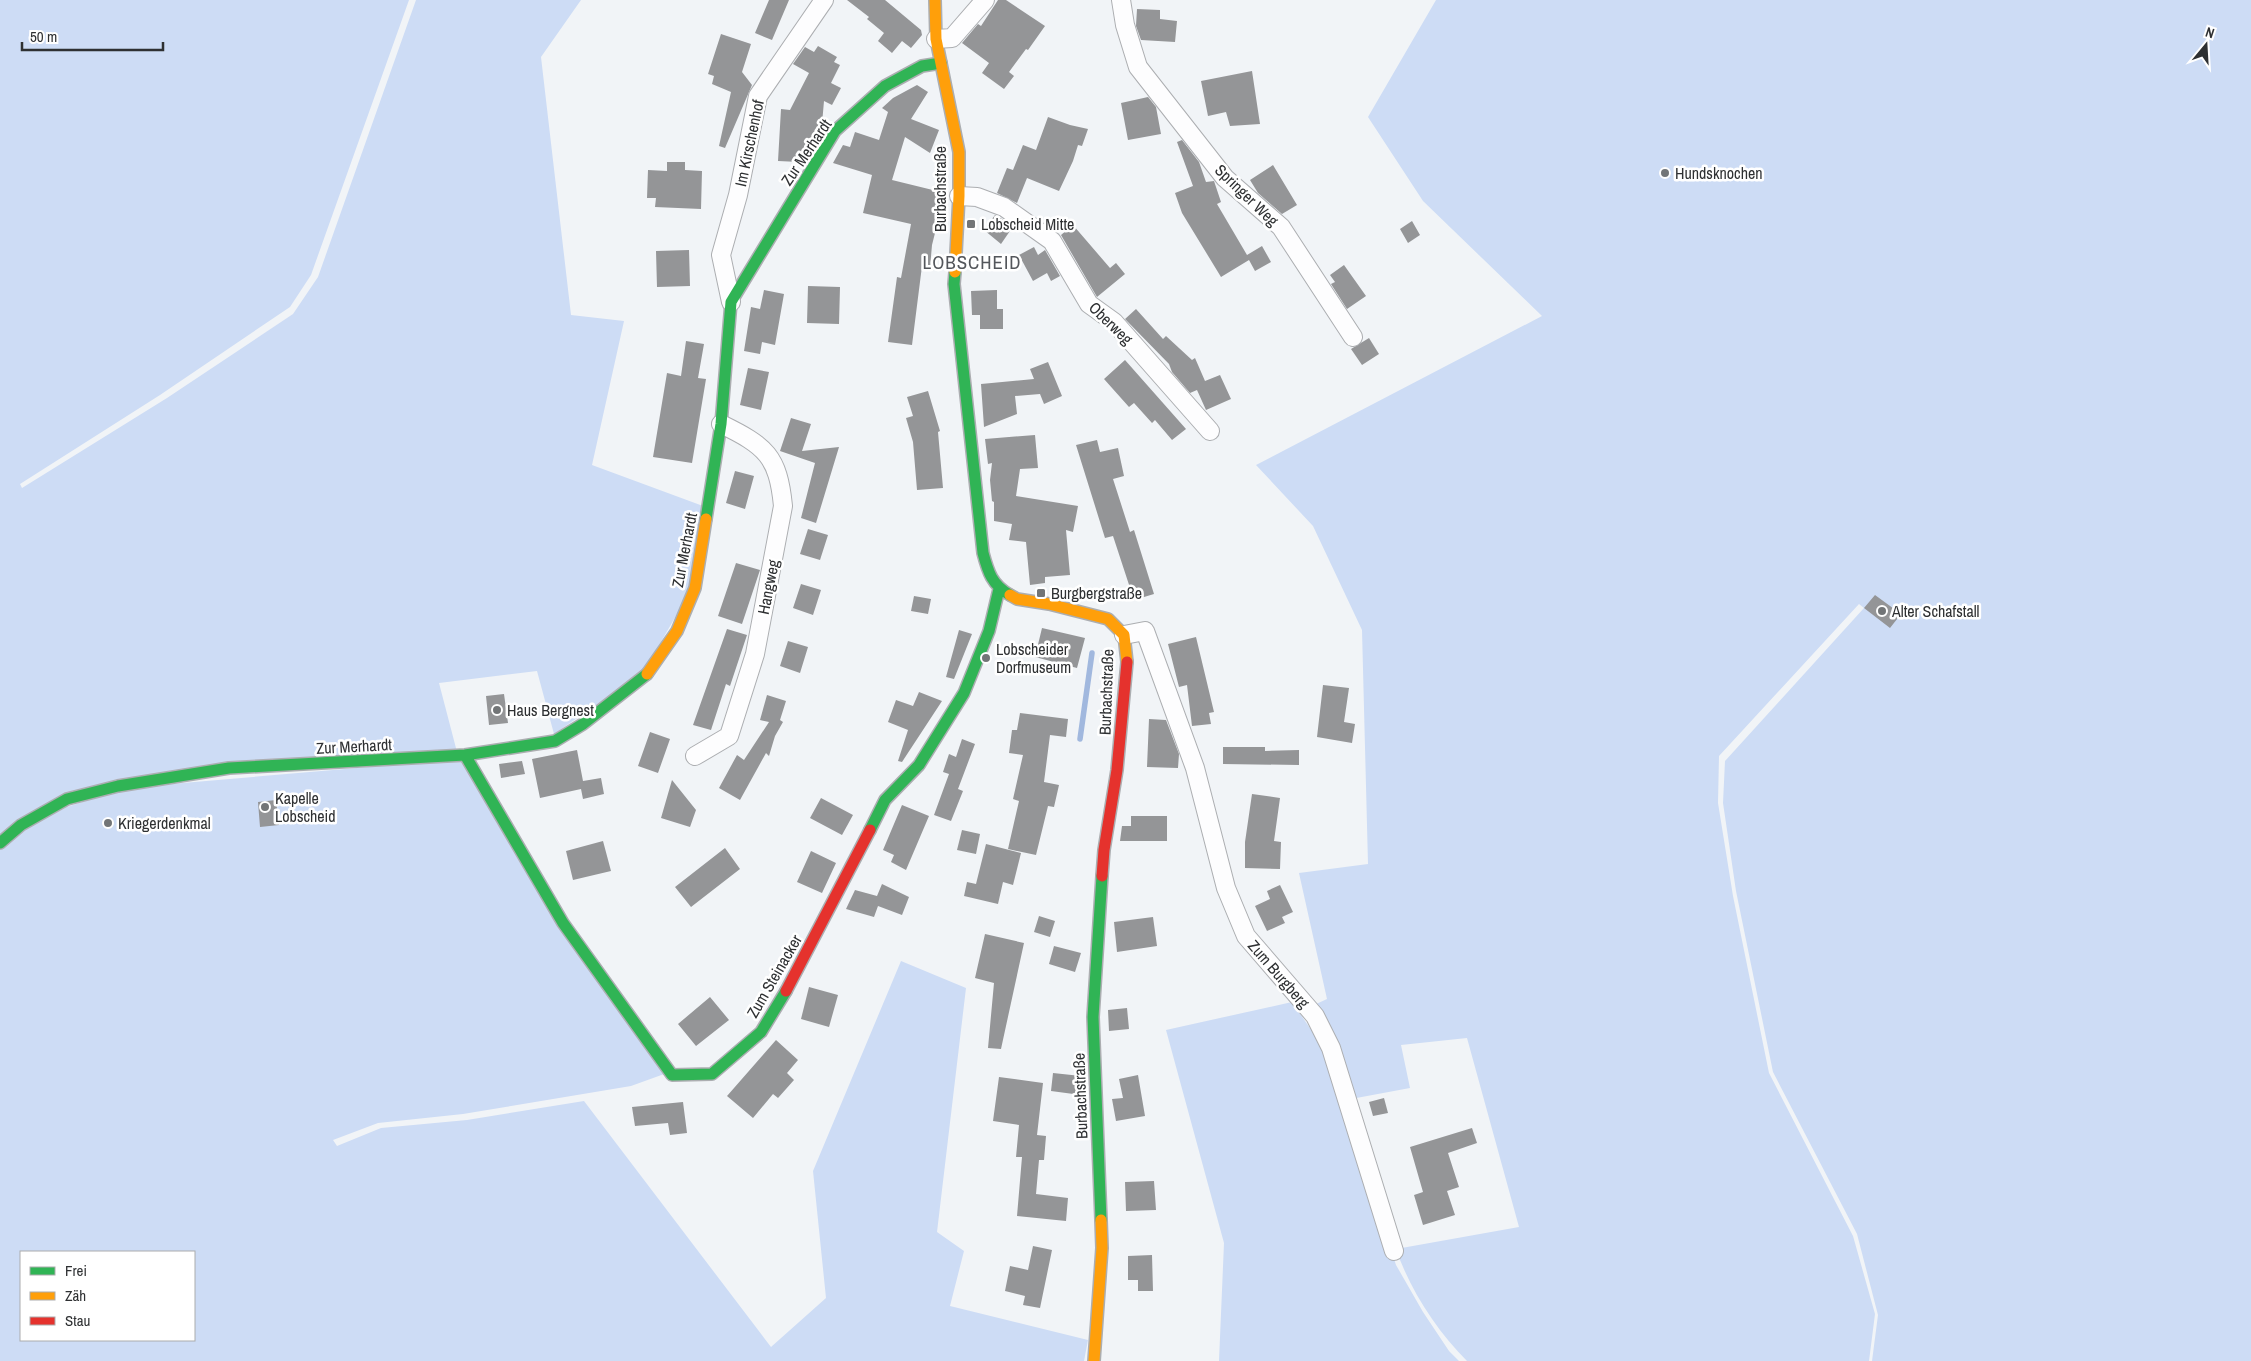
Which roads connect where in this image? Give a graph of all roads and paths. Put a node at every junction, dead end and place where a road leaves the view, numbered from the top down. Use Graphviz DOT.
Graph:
graph roads {
  1 [pos="824,0"];
  2 [pos="935,0"];
  3 [pos="986,0"];
  4 [pos="1121,0"];
  5 [pos="936,39"];
  6 [pos="941,63"];
  7 [pos="959,196"];
  8 [pos="731,302"];
  9 [pos="1353,338"];
  10 [pos="722,424"];
  11 [pos="1210,431"];
  12 [pos="999,589"];
  13 [pos="1124,635"];
  14 [pos="464,755"];
  15 [pos="695,756"];
  16 [pos="0,842"];
  17 [pos="1394,1251"];
  18 [pos="1094,1361"];
  1 -- 8 [label="street, Im Kirschenhof"];
  2 -- 5 [label="street, Burbachstraße"];
  3 -- 5 [label="street"];
  4 -- 9 [label="street, Springer Weg"];
  5 -- 6 [label="street, Burbachstraße"];
  6 -- 7 [label="street, Burbachstraße"];
  6 -- 8 [label="street, Zur Merhardt"];
  7 -- 11 [label="street, Oberweg"];
  7 -- 12 [label="street, Burbachstraße"];
  8 -- 10 [label="street, Zur Merhardt"];
  10 -- 14 [label="street, Zur Merhardt"];
  10 -- 15 [label="street, Hangweg"];
  12 -- 13 [label="street, Burbachstraße"];
  12 -- 14 [label="street, Zum Steinacker"];
  13 -- 17 [label="street, Zum Burgberg"];
  13 -- 18 [label="street, Burbachstraße"];
  14 -- 16 [label="street, Zur Merhardt"];
}
